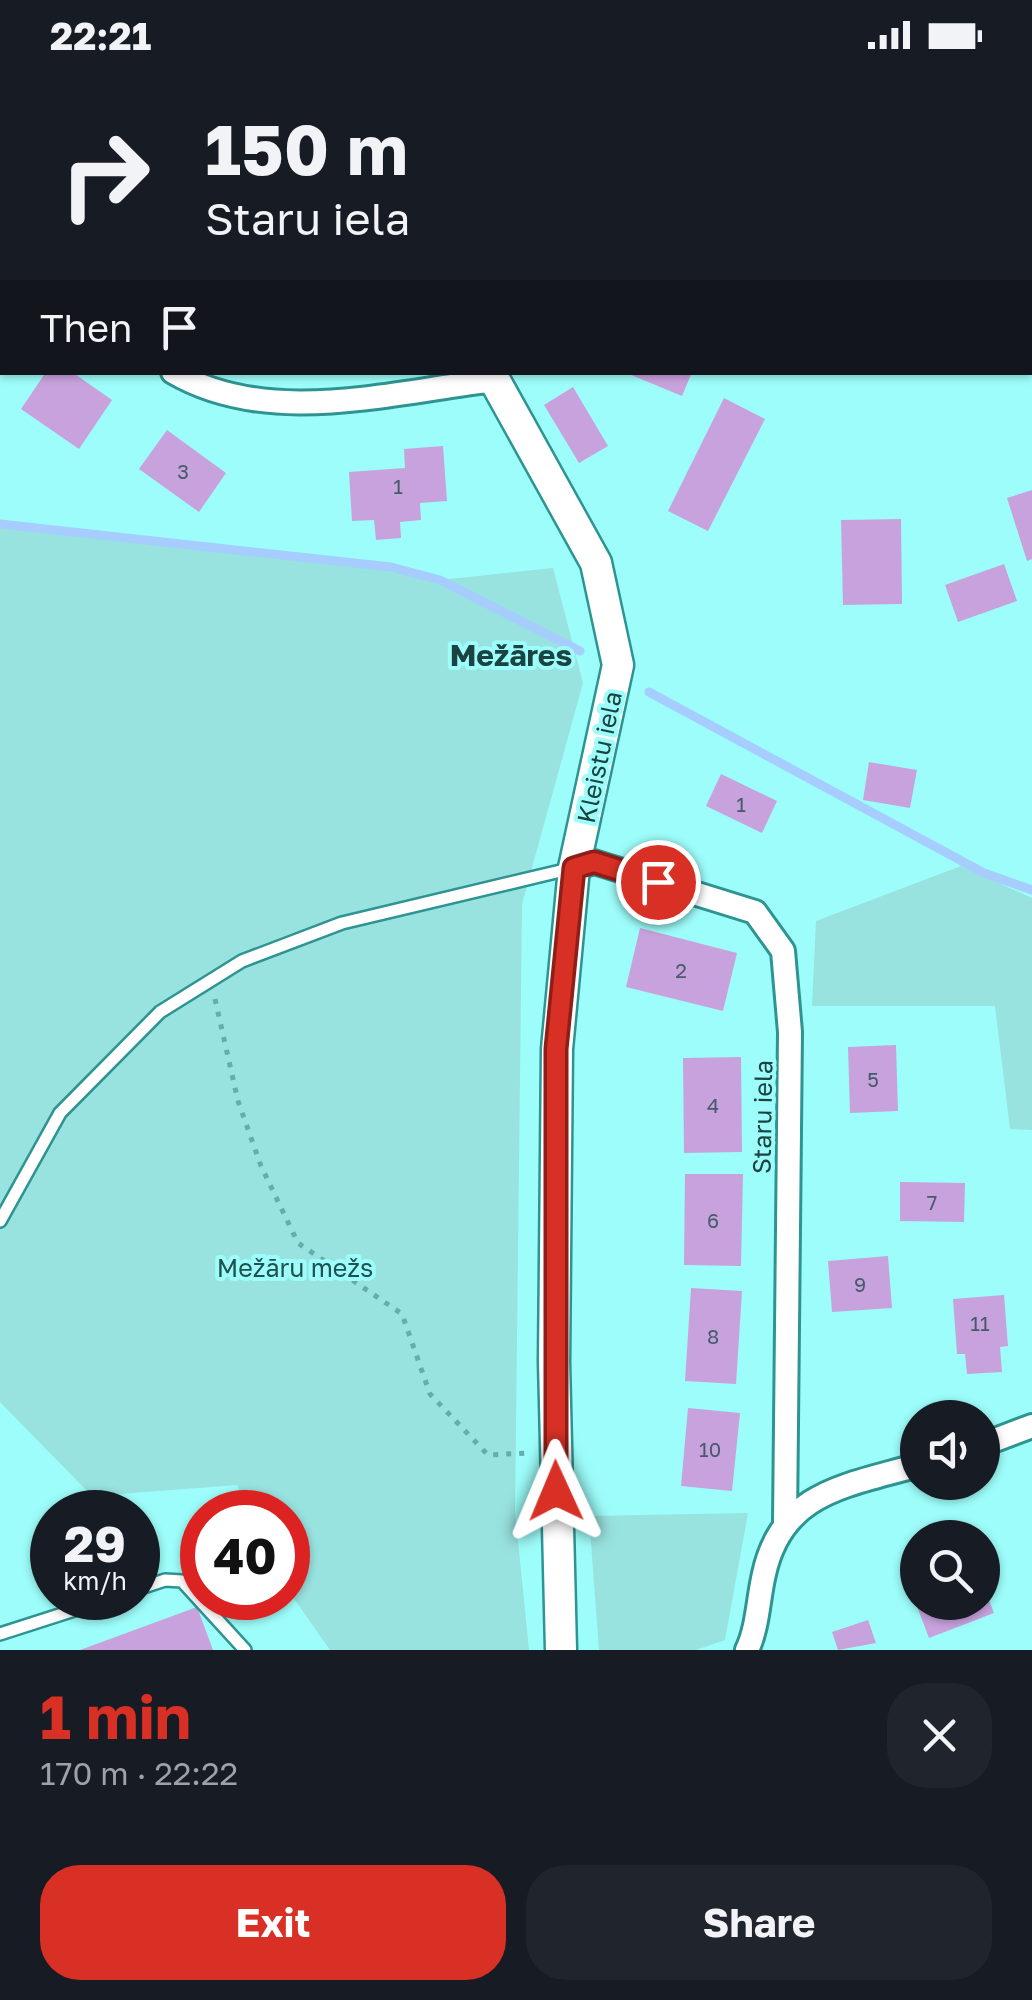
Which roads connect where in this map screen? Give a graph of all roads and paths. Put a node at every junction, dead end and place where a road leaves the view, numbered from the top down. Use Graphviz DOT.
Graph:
graph roads {
  1 [pos="178,375"];
  2 [pos="493,376"];
  3 [pos="574,868"];
  4 [pos="210,981"];
  5 [pos="0,1220"];
  6 [pos="1032,1426"];
  7 [pos="1000,1438"];
  8 [pos="556,1452"];
  9 [pos="900,1471"];
  10 [pos="785,1522"];
  11 [pos="160,1582"];
  12 [pos="44,1620"];
  13 [pos="0,1634"];
  14 [pos="245,1650"];
  15 [pos="561,1650"];
  16 [pos="747,1650"];
  1 -- 2 [label="street"];
  2 -- 3 [label="street, Kleistu iela"];
  3 -- 4 [label="lane"];
  3 -- 8 [label="street, Kleistu iela"];
  3 -- 10 [label="street, Staru iela"];
  4 -- 5 [label="lane"];
  4 -- 8 [label="path"];
  6 -- 7 [label="street"];
  8 -- 15 [label="street, Kleistu iela"];
  9 -- 10 [label="street"];
  10 -- 16 [label="street"];
  11 -- 14 [label="lane"];
  12 -- 13 [label="lane"];
}
